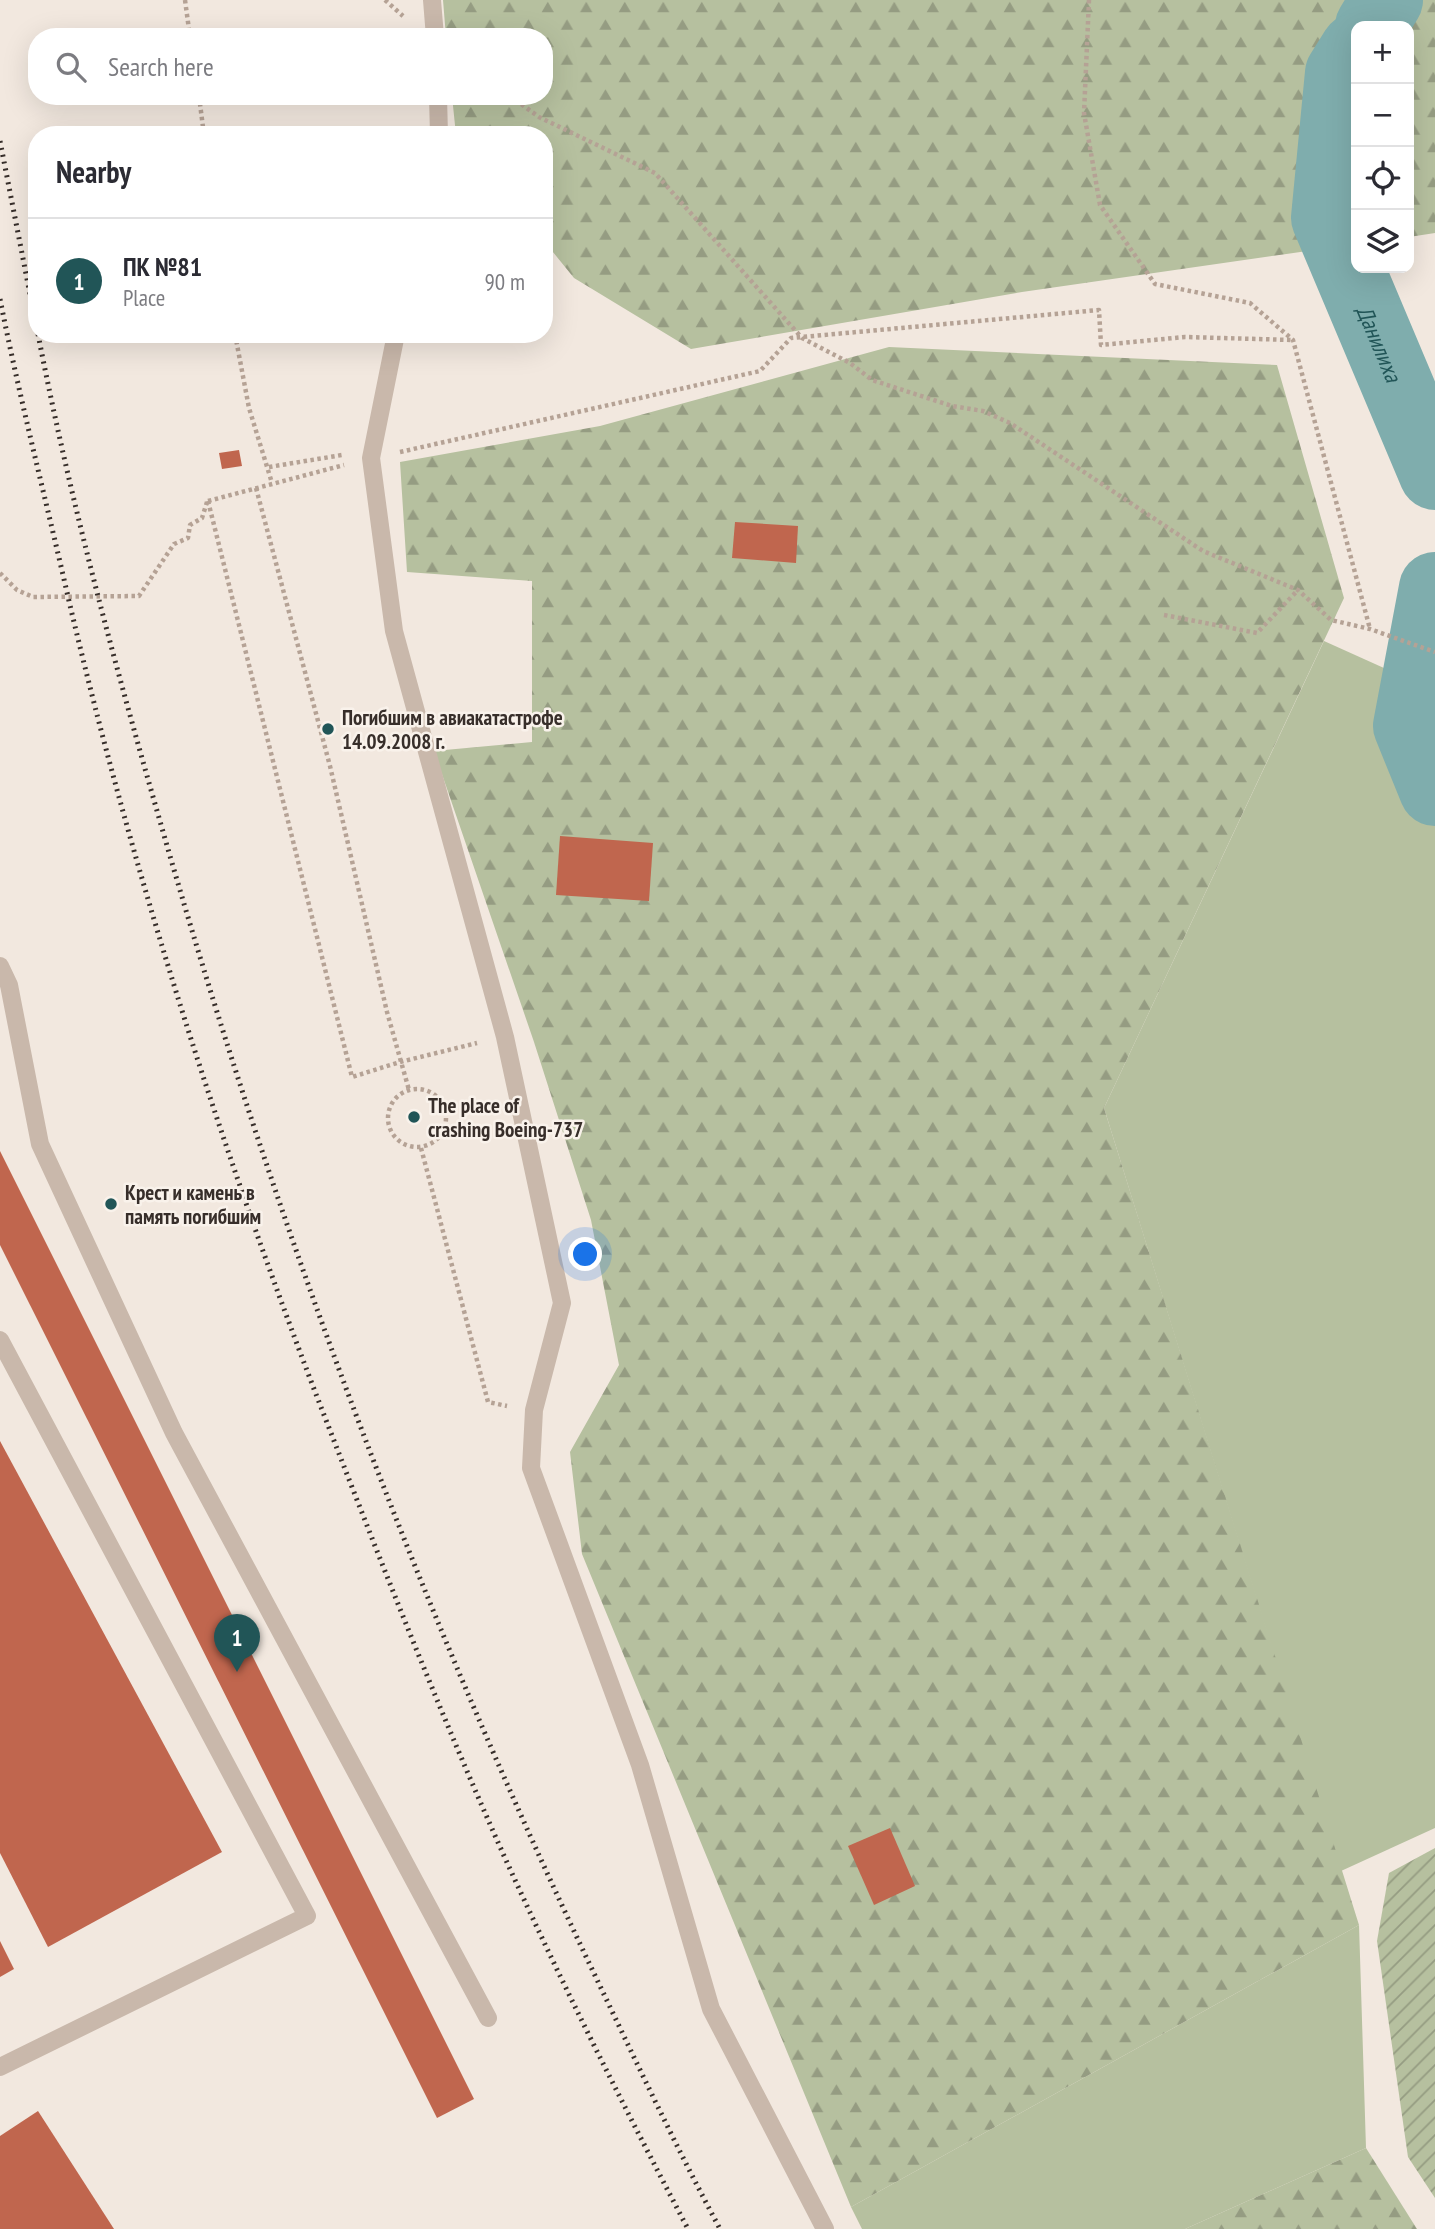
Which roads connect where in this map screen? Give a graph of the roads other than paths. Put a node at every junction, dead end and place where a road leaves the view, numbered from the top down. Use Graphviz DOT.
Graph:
graph roads {
  1 [pos="432,0"];
  2 [pos="435,28"];
  3 [pos="438,105"];
  4 [pos="439,126"];
  5 [pos="394,343"];
  6 [pos="0,966"];
  7 [pos="0,1340"];
  8 [pos="488,2018"];
  9 [pos="0,2067"];
  10 [pos="825,2229"];
  1 -- 2 [label="street"];
  3 -- 4 [label="street"];
  5 -- 10 [label="street"];
  6 -- 8 [label="street"];
  7 -- 9 [label="street"];
}
